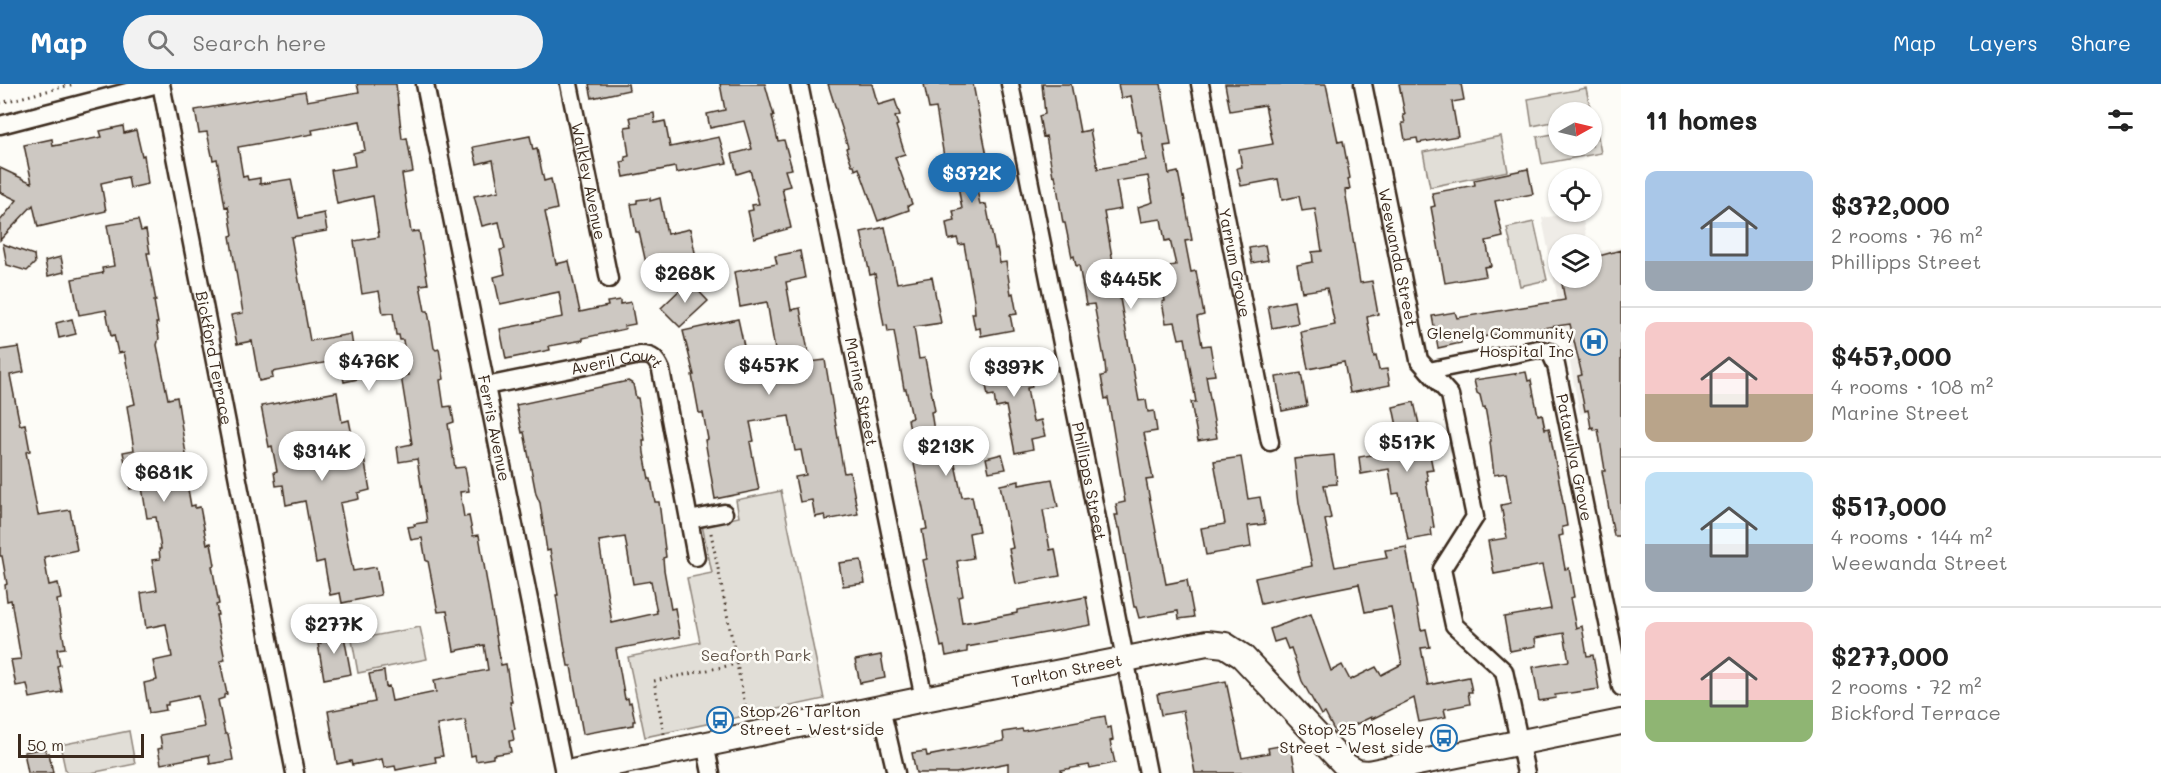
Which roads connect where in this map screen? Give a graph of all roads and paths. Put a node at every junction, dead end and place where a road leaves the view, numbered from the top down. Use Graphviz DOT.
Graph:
graph roads {
  1 [pos="74,84"];
  2 [pos="159,84"];
  3 [pos="425,84"];
  4 [pos="568,84"];
  5 [pos="799,84"];
  6 [pos="1010,84"];
  7 [pos="1200,84"];
  8 [pos="1363,84"];
  9 [pos="0,103"];
  10 [pos="0,125"];
  11 [pos="609,279"];
  12 [pos="1429,371"];
  13 [pos="486,386"];
  14 [pos="1270,442"];
  15 [pos="724,513"];
  16 [pos="707,516"];
  17 [pos="689,520"];
  18 [pos="696,556"];
  19 [pos="1125,659"];
  20 [pos="737,664"];
  21 [pos="1621,687"];
  22 [pos="924,699"];
  23 [pos="881,708"];
  24 [pos="1621,722"];
  25 [pos="751,734"];
  26 [pos="1520,743"];
  27 [pos="705,744"];
  28 [pos="668,752"];
  29 [pos="295,773"];
  30 [pos="565,773"];
  31 [pos="711,773"];
  32 [pos="896,773"];
  33 [pos="1148,773"];
  34 [pos="1526,773"];
  1 -- 9 [label="path"];
  2 -- 10 [label="street"];
  2 -- 29 [label="street, Bickford Terrace"];
  3 -- 13 [label="street, Ferris Avenue"];
  4 -- 11 [label="street, Walkley Avenue"];
  5 -- 22 [label="street, Marine Street"];
  6 -- 19 [label="street, Phillipps Street"];
  7 -- 14 [label="street, Yarrum Grove"];
  8 -- 12 [label="street, Weewanda Street"];
  12 -- 21 [label="street, Patawilya Grove"];
  12 -- 26 [label="street, Weewanda Street"];
  13 -- 17 [label="street, Averil Court"];
  13 -- 30 [label="street, Ferris Avenue"];
  15 -- 16 [label="street"];
  16 -- 17 [label="street"];
  16 -- 20 [label="path"];
  17 -- 18 [label="street, Averil Court"];
  19 -- 22 [label="street, Tarlton Street"];
  19 -- 26 [label="street, Tarlton Street"];
  19 -- 33 [label="street, Phillipps Street"];
  20 -- 25 [label="path"];
  20 -- 28 [label="path"];
  22 -- 23 [label="street, Tarlton Street"];
  23 -- 25 [label="street, Tarlton Street"];
  23 -- 32 [label="street"];
  24 -- 26 [label="street"];
  25 -- 27 [label="street, Tarlton Street"];
  26 -- 34 [label="street, Weewanda Street"];
  27 -- 28 [label="street, Tarlton Street"];
  27 -- 31 [label="street"];
  28 -- 30 [label="street, Tarlton Street"];
}
